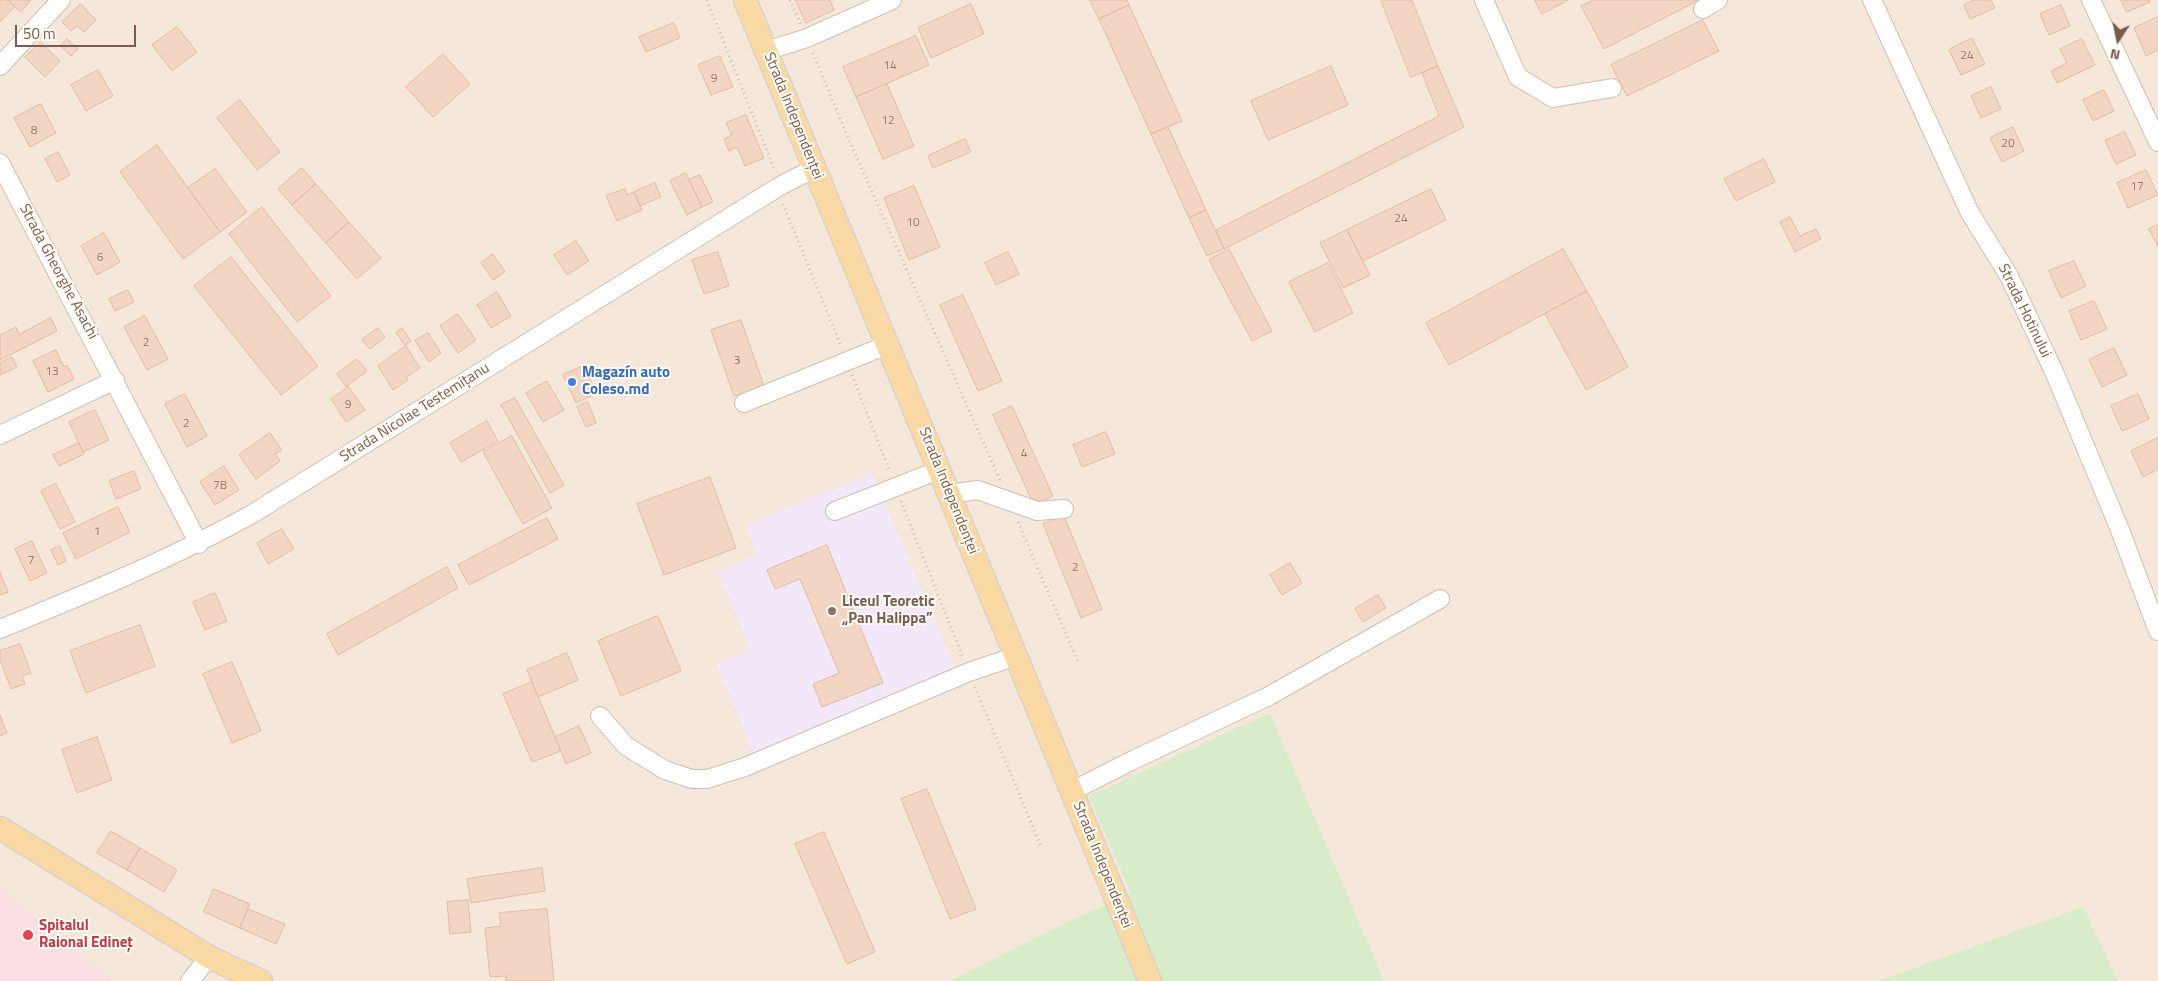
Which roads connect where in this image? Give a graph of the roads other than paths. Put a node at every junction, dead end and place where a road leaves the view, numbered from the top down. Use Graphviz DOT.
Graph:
graph roads {
  1 [pos="61,0"];
  2 [pos="745,0"];
  3 [pos="892,0"];
  4 [pos="1484,0"];
  5 [pos="1872,0"];
  6 [pos="2091,0"];
  7 [pos="766,51"];
  8 [pos="0,66"];
  9 [pos="1612,88"];
  10 [pos="2158,142"];
  11 [pos="0,164"];
  12 [pos="815,168"];
  13 [pos="887,344"];
  14 [pos="115,380"];
  15 [pos="744,403"];
  16 [pos="0,436"];
  17 [pos="939,470"];
  18 [pos="949,494"];
  19 [pos="1064,509"];
  20 [pos="834,511"];
  21 [pos="199,544"];
  22 [pos="1440,599"];
  23 [pos="0,629"];
  24 [pos="2158,631"];
  25 [pos="1016,656"];
  26 [pos="600,716"];
  27 [pos="1072,791"];
  28 [pos="0,828"];
  29 [pos="209,957"];
  30 [pos="190,981"];
  31 [pos="261,981"];
  32 [pos="1150,981"];
  1 -- 8 [label="street"];
  2 -- 7 [label="main road, Strada Independenței"];
  3 -- 7 [label="street"];
  4 -- 9 [label="street"];
  5 -- 24 [label="street, Strada Hotinului"];
  6 -- 10 [label="street"];
  7 -- 12 [label="main road, Strada Independenței"];
  11 -- 14 [label="street, Strada Gheorghe Asachi"];
  12 -- 13 [label="main road, Strada Independenței"];
  12 -- 21 [label="street, Strada Nicolae Testemițanu"];
  13 -- 15 [label="street"];
  13 -- 17 [label="main road, Strada Independenței"];
  14 -- 16 [label="street"];
  14 -- 21 [label="street, Strada Gheorghe Asachi"];
  17 -- 18 [label="main road, Strada Independenței"];
  17 -- 20 [label="street"];
  18 -- 19 [label="street"];
  18 -- 25 [label="main road, Strada Independenței"];
  21 -- 23 [label="street, Strada Nicolae Testemițanu"];
  22 -- 27 [label="street"];
  25 -- 26 [label="street"];
  25 -- 27 [label="main road, Strada Independenței"];
  27 -- 32 [label="main road, Strada Independenței"];
  28 -- 29 [label="main road"];
  29 -- 30 [label="street"];
  29 -- 31 [label="main road"];
}
